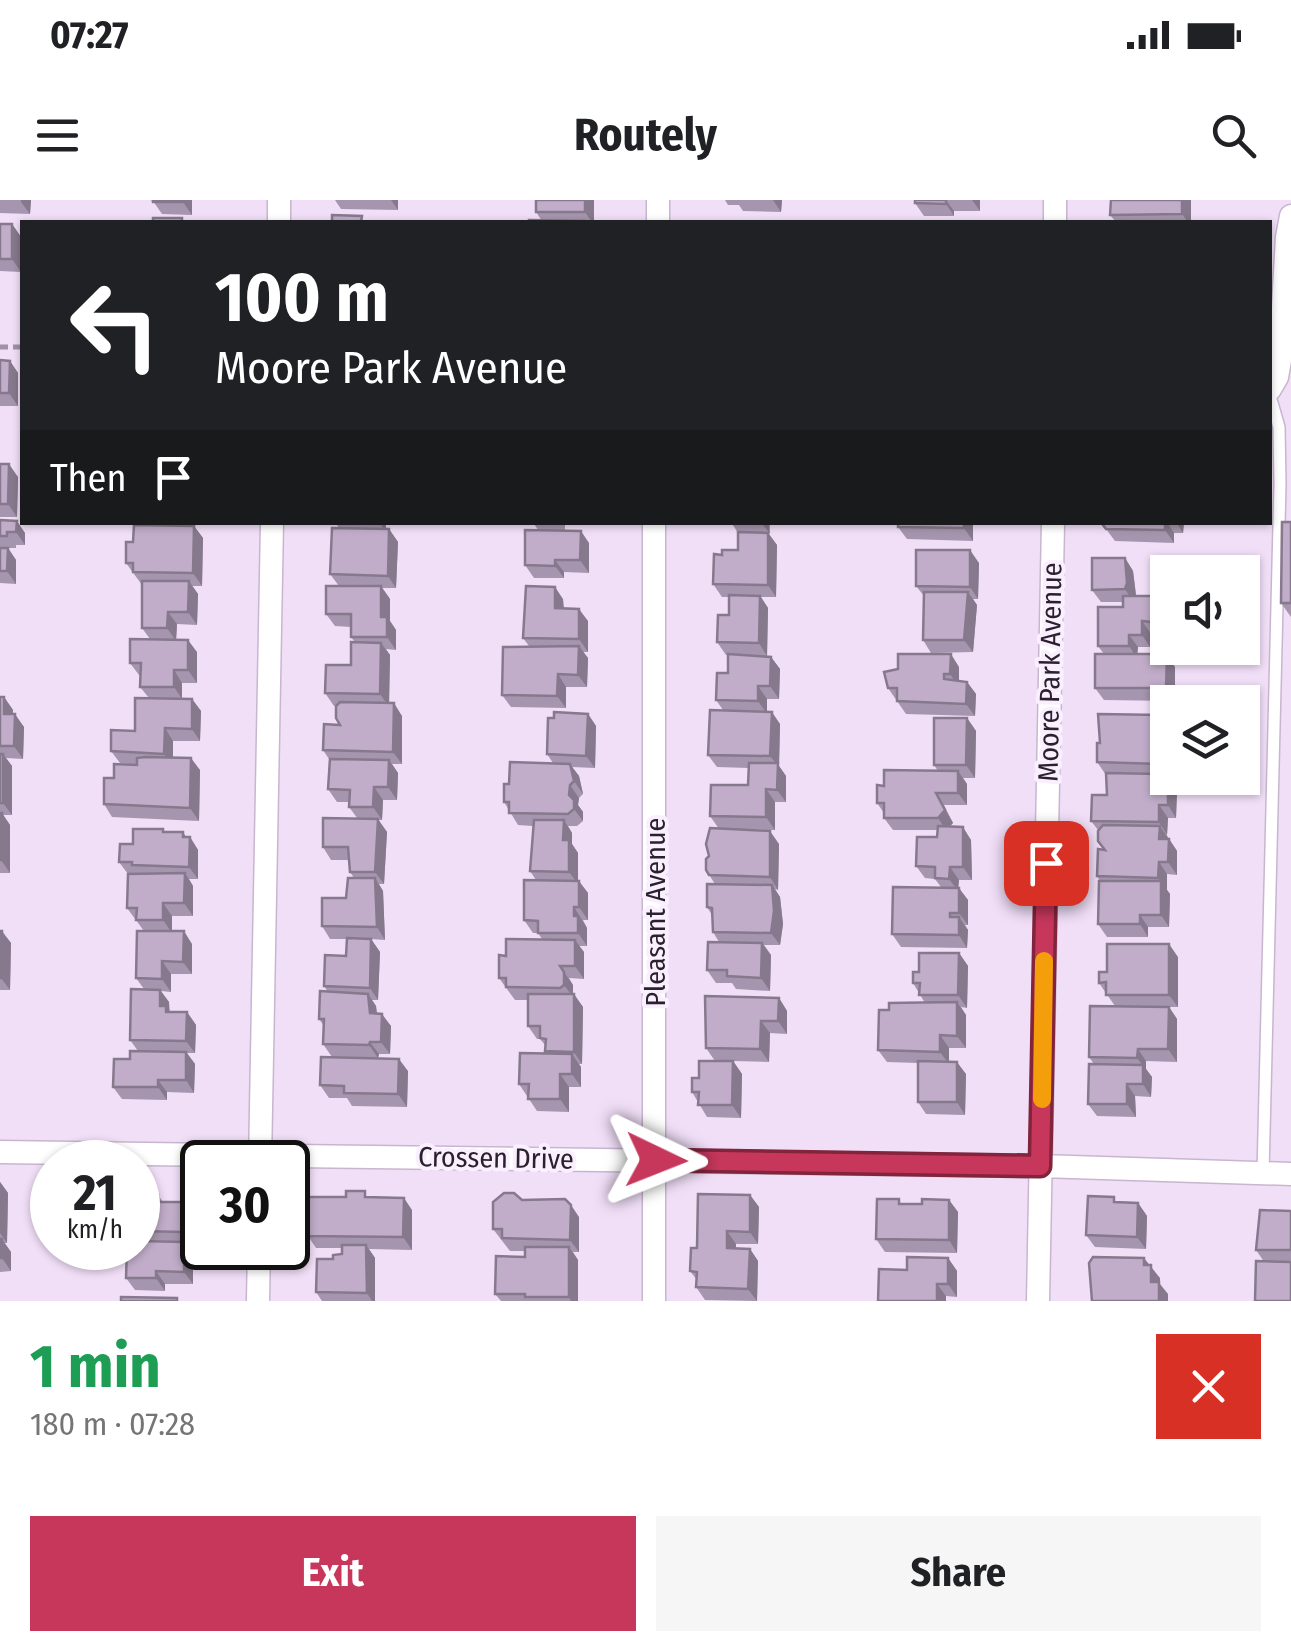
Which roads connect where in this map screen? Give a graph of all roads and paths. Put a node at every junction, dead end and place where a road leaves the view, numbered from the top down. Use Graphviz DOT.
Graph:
graph roads {
  1 [pos="1291,216"];
  2 [pos="1272,388"];
  3 [pos="1272,400"];
  4 [pos="272,525"];
  5 [pos="654,525"];
  6 [pos="1052,525"];
  7 [pos="260,1140"];
  8 [pos="0,1152"];
  9 [pos="180,1156"];
  10 [pos="310,1158"];
  11 [pos="656,1160"];
  12 [pos="1040,1166"];
  13 [pos="1262,1173"];
  14 [pos="1291,1174"];
  15 [pos="259,1270"];
  16 [pos="258,1301"];
  17 [pos="654,1301"];
  18 [pos="1038,1301"];
  1 -- 2 [label="street"];
  3 -- 13 [label="lane"];
  4 -- 7 [label="street"];
  5 -- 11 [label="street, Pleasant Avenue"];
  6 -- 12 [label="street, Moore Park Avenue"];
  8 -- 9 [label="street, Crossen Drive"];
  10 -- 11 [label="street, Crossen Drive"];
  11 -- 12 [label="street, Crossen Drive"];
  11 -- 17 [label="street, Pleasant Avenue"];
  12 -- 13 [label="street, Crossen Drive"];
  12 -- 18 [label="street, Moore Park Avenue"];
  13 -- 14 [label="street, Crossen Drive"];
  15 -- 16 [label="street"];
}
